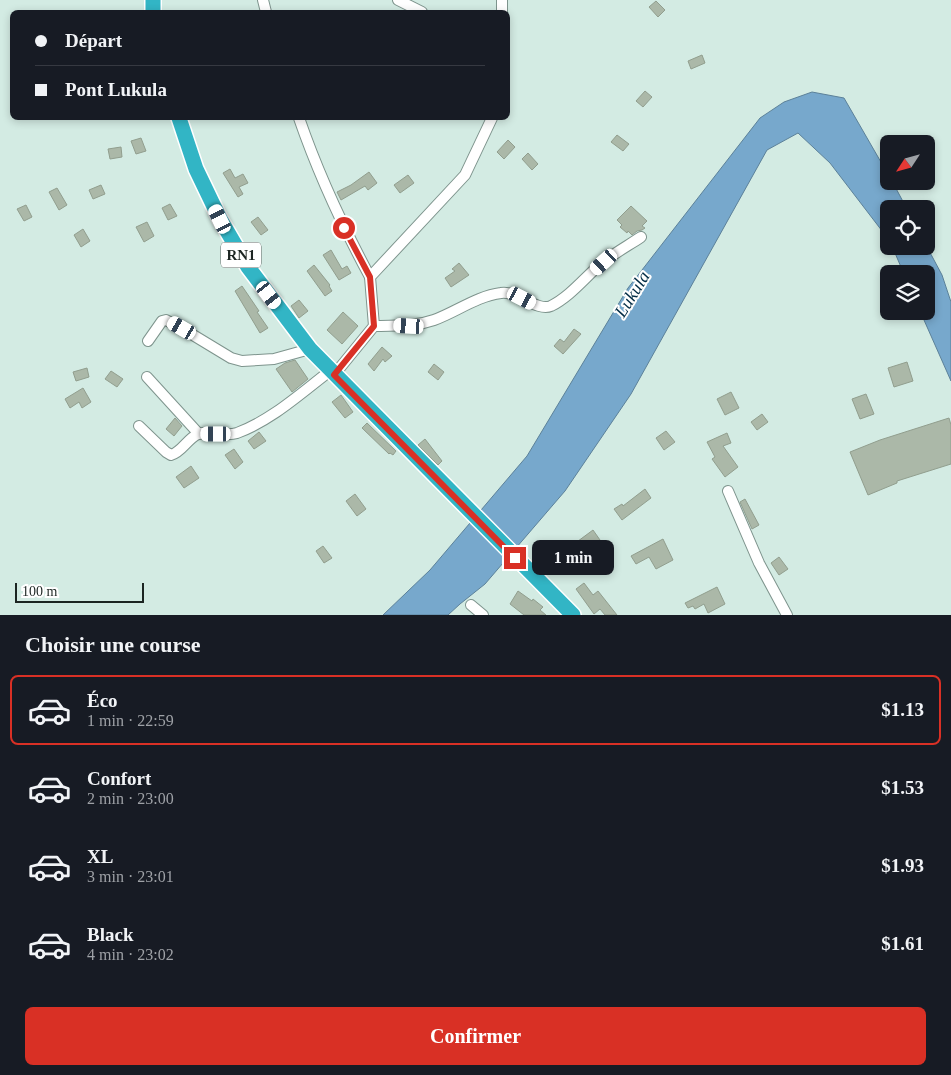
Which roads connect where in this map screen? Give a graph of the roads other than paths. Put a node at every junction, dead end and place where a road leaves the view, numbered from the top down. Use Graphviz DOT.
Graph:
graph roads {
  1 [pos="398,0"];
  2 [pos="418,10"];
  3 [pos="179,120"];
  4 [pos="300,120"];
  5 [pos="491,120"];
  6 [pos="641,237"];
  7 [pos="370,277"];
  8 [pos="374,326"];
  9 [pos="148,340"];
  10 [pos="310,349"];
  11 [pos="332,373"];
  12 [pos="147,377"];
  13 [pos="140,426"];
  14 [pos="199,434"];
  15 [pos="728,491"];
  16 [pos="471,605"];
  17 [pos="483,615"];
  18 [pos="573,615"];
  19 [pos="787,615"];
  1 -- 2 [label="street"];
  3 -- 10 [label="highway, RN1"];
  4 -- 7 [label="street"];
  5 -- 7 [label="street"];
  6 -- 8 [label="street"];
  7 -- 8 [label="street"];
  8 -- 11 [label="street"];
  9 -- 10 [label="street"];
  10 -- 11 [label="highway, RN1"];
  11 -- 14 [label="street"];
  11 -- 18 [label="highway, RN1"];
  12 -- 14 [label="street"];
  13 -- 14 [label="street"];
  15 -- 19 [label="street"];
  16 -- 17 [label="street"];
}
